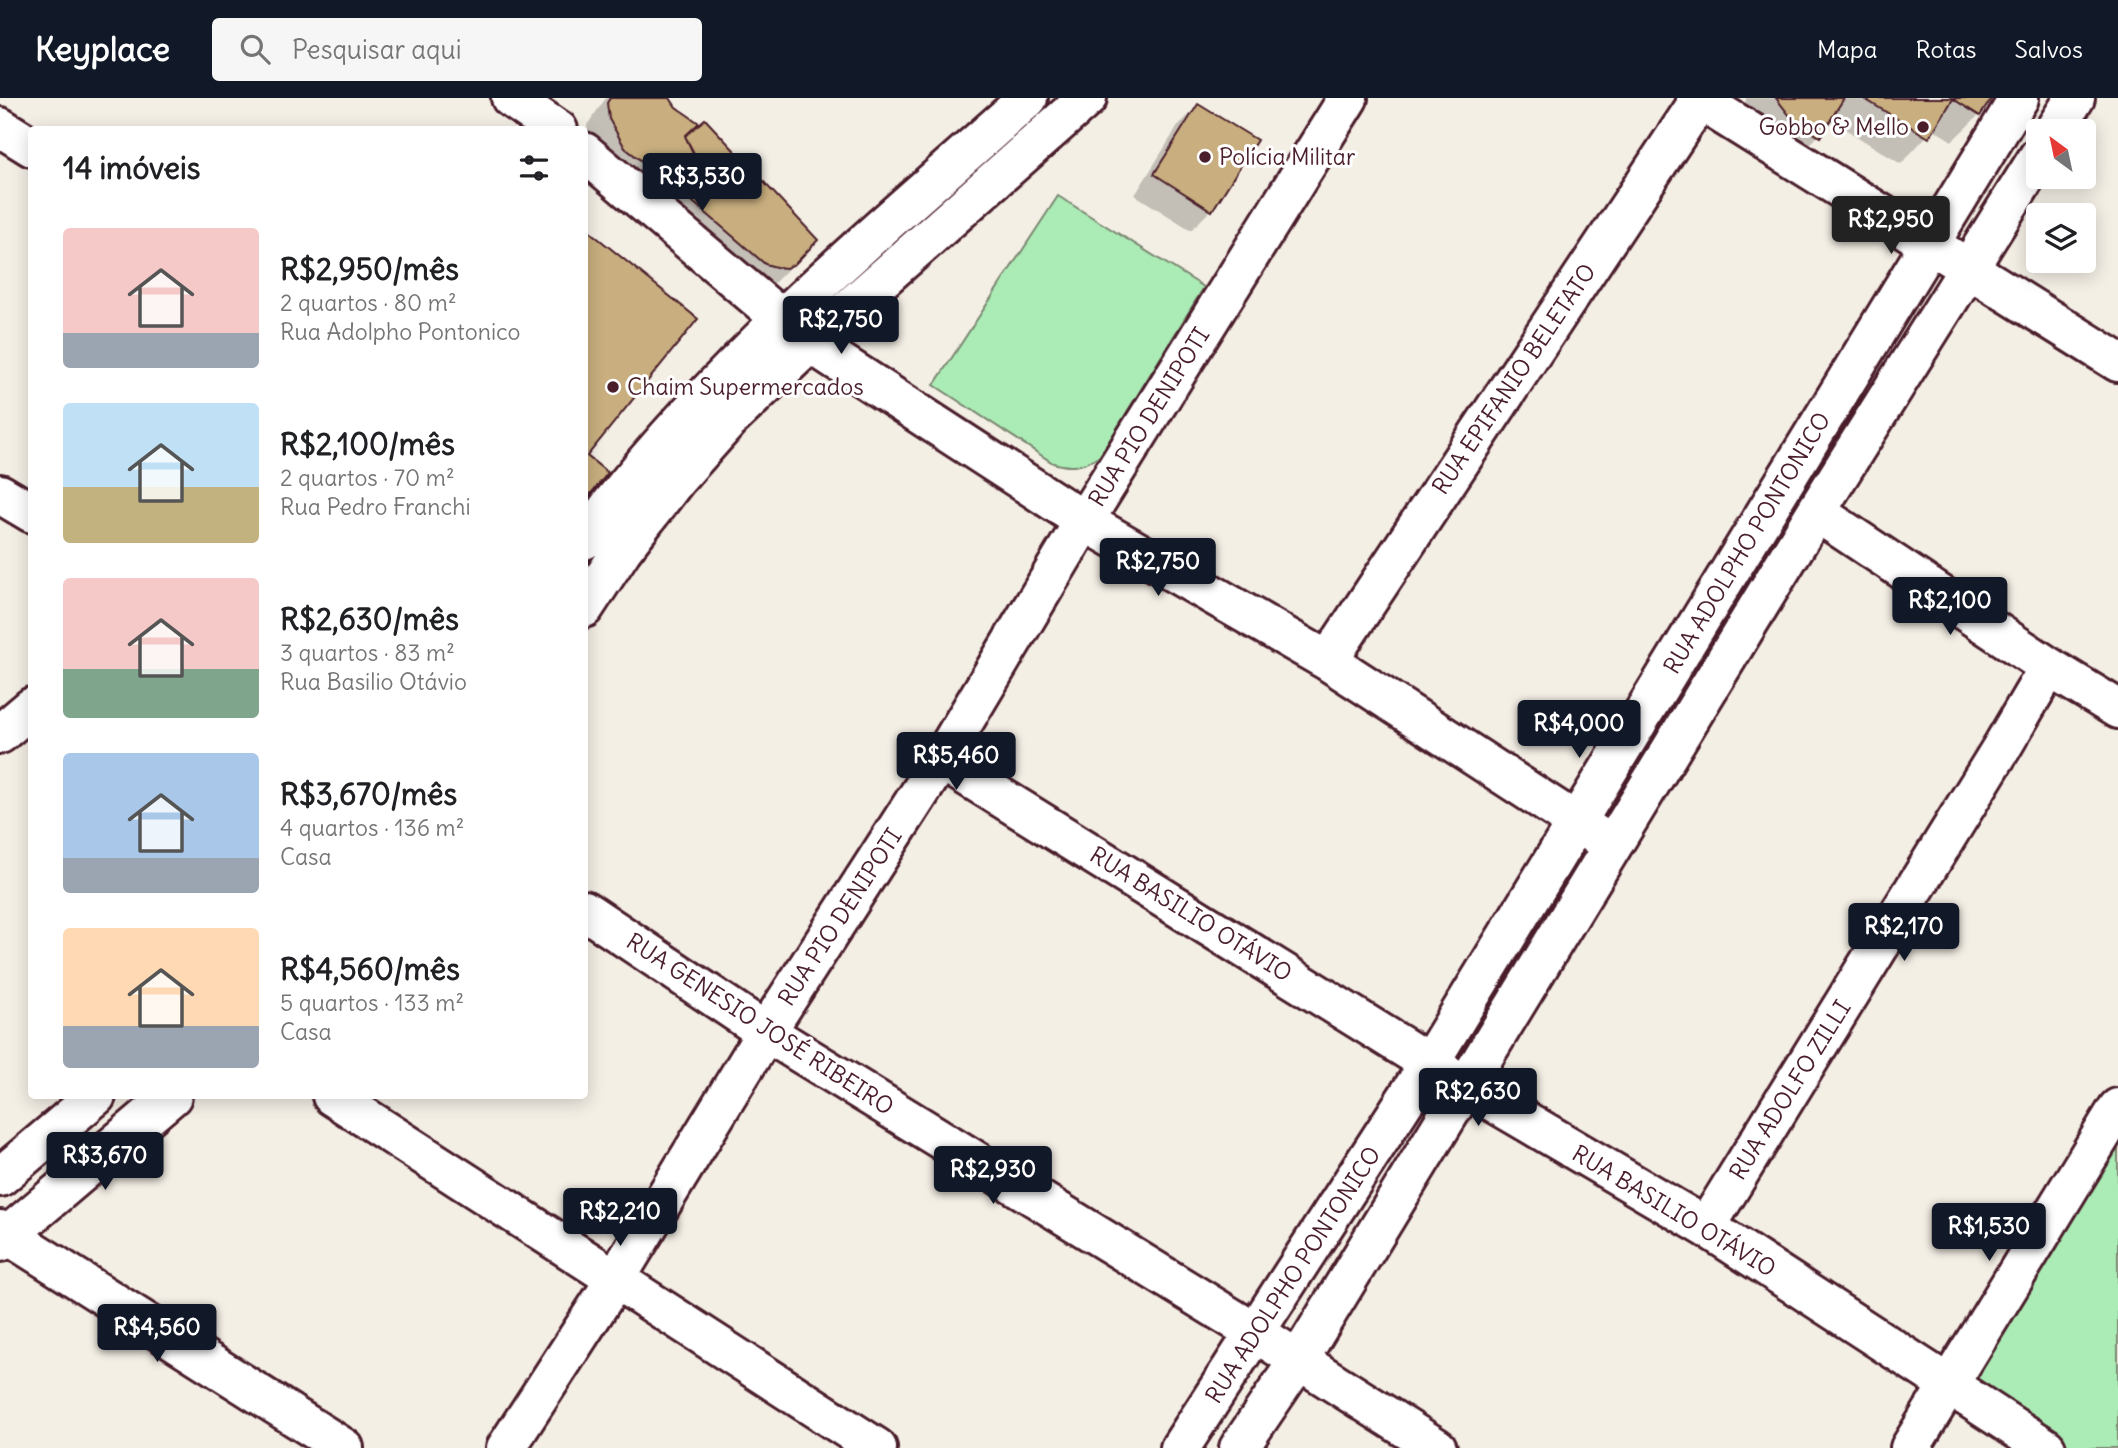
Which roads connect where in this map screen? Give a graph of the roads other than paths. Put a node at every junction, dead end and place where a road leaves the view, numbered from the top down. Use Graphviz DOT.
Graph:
graph roads {
  1 [pos="511,98"];
  2 [pos="1028,98"];
  3 [pos="1087,98"];
  4 [pos="1348,98"];
  5 [pos="2019,98"];
  6 [pos="2075,98"];
  7 [pos="1699,99"];
  8 [pos="552,119"];
  9 [pos="2062,119"];
  10 [pos="0,127"];
  11 [pos="28,144"];
  12 [pos="588,155"];
  13 [pos="2026,177"];
  14 [pos="1929,245"];
  15 [pos="1969,269"];
  16 [pos="781,319"];
  17 [pos="810,343"];
  18 [pos="2118,362"];
  19 [pos="0,494"];
  20 [pos="28,511"];
  21 [pos="1816,512"];
  22 [pos="1084,521"];
  23 [pos="588,535"];
  24 [pos="588,602"];
  25 [pos="1328,661"];
  26 [pos="2049,667"];
  27 [pos="2118,709"];
  28 [pos="28,710"];
  29 [pos="0,734"];
  30 [pos="941,760"];
  31 [pos="1575,823"];
  32 [pos="1614,845"];
  33 [pos="588,913"];
  34 [pos="766,1032"];
  35 [pos="1430,1062"];
  36 [pos="1466,1086"];
  37 [pos="92,1099"];
  38 [pos="168,1099"];
  39 [pos="337,1099"];
  40 [pos="2118,1108"];
  41 [pos="0,1177"];
  42 [pos="1706,1227"];
  43 [pos="3,1236"];
  44 [pos="615,1280"];
  45 [pos="1256,1333"];
  46 [pos="1298,1361"];
  47 [pos="1949,1384"];
  48 [pos="344,1448"];
  49 [pos="506,1448"];
  50 [pos="877,1448"];
  51 [pos="1180,1448"];
  52 [pos="1239,1448"];
  53 [pos="1437,1448"];
  54 [pos="1910,1448"];
  55 [pos="2046,1448"];
  1 -- 8 [label="street"];
  2 -- 16 [label="street"];
  3 -- 17 [label="street"];
  4 -- 22 [label="street, RUA PIO DENIPOTI"];
  5 -- 14 [label="street, RUA ADOLPHO PONTONICO"];
  6 -- 9 [label="street"];
  7 -- 14 [label="street"];
  7 -- 25 [label="street, RUA EPIFANIO BELETATO"];
  10 -- 11 [label="street"];
  12 -- 16 [label="street"];
  13 -- 15 [label="street, RUA ADOLPHO PONTONICO"];
  14 -- 15 [label="street"];
  14 -- 31 [label="street, RUA ADOLPHO PONTONICO"];
  15 -- 18 [label="street"];
  15 -- 21 [label="street, RUA ADOLPHO PONTONICO"];
  16 -- 17 [label="street"];
  16 -- 23 [label="street"];
  17 -- 22 [label="street"];
  17 -- 24 [label="street"];
  19 -- 20 [label="street"];
  21 -- 26 [label="street"];
  21 -- 32 [label="street, RUA ADOLPHO PONTONICO"];
  22 -- 25 [label="street"];
  22 -- 30 [label="street, RUA PIO DENIPOTI"];
  25 -- 31 [label="street"];
  26 -- 27 [label="street"];
  26 -- 42 [label="street, RUA ADOLFO ZILLI"];
  28 -- 29 [label="street"];
  30 -- 34 [label="street, RUA PIO DENIPOTI"];
  30 -- 35 [label="street, RUA BASILIO OTÁVIO"];
  31 -- 32 [label="street"];
  31 -- 35 [label="street, RUA ADOLPHO PONTONICO"];
  32 -- 36 [label="street, RUA ADOLPHO PONTONICO"];
  33 -- 34 [label="street, RUA GENESIO JOSÉ RIBEIRO"];
  34 -- 44 [label="street, RUA PIO DENIPOTI"];
  34 -- 45 [label="street, RUA GENESIO JOSÉ RIBEIRO"];
  35 -- 36 [label="street, RUA BASILIO OTÁVIO"];
  35 -- 45 [label="street, RUA ADOLPHO PONTONICO"];
  36 -- 42 [label="street, RUA BASILIO OTÁVIO"];
  36 -- 46 [label="street, RUA ADOLPHO PONTONICO"];
  37 -- 41 [label="street"];
  38 -- 43 [label="street"];
  39 -- 44 [label="street"];
  40 -- 47 [label="street"];
  42 -- 47 [label="street, RUA BASILIO OTÁVIO"];
  43 -- 48 [label="street"];
  44 -- 49 [label="street, RUA PIO DENIPOTI"];
  44 -- 50 [label="street"];
  45 -- 46 [label="street, RUA GENESIO JOSÉ RIBEIRO"];
  45 -- 51 [label="street, RUA ADOLPHO PONTONICO"];
  46 -- 52 [label="street, RUA ADOLPHO PONTONICO"];
  46 -- 53 [label="street, RUA GENESIO JOSÉ RIBEIRO"];
  47 -- 54 [label="street"];
  47 -- 55 [label="street, RUA BASILIO OTÁVIO"];
}
